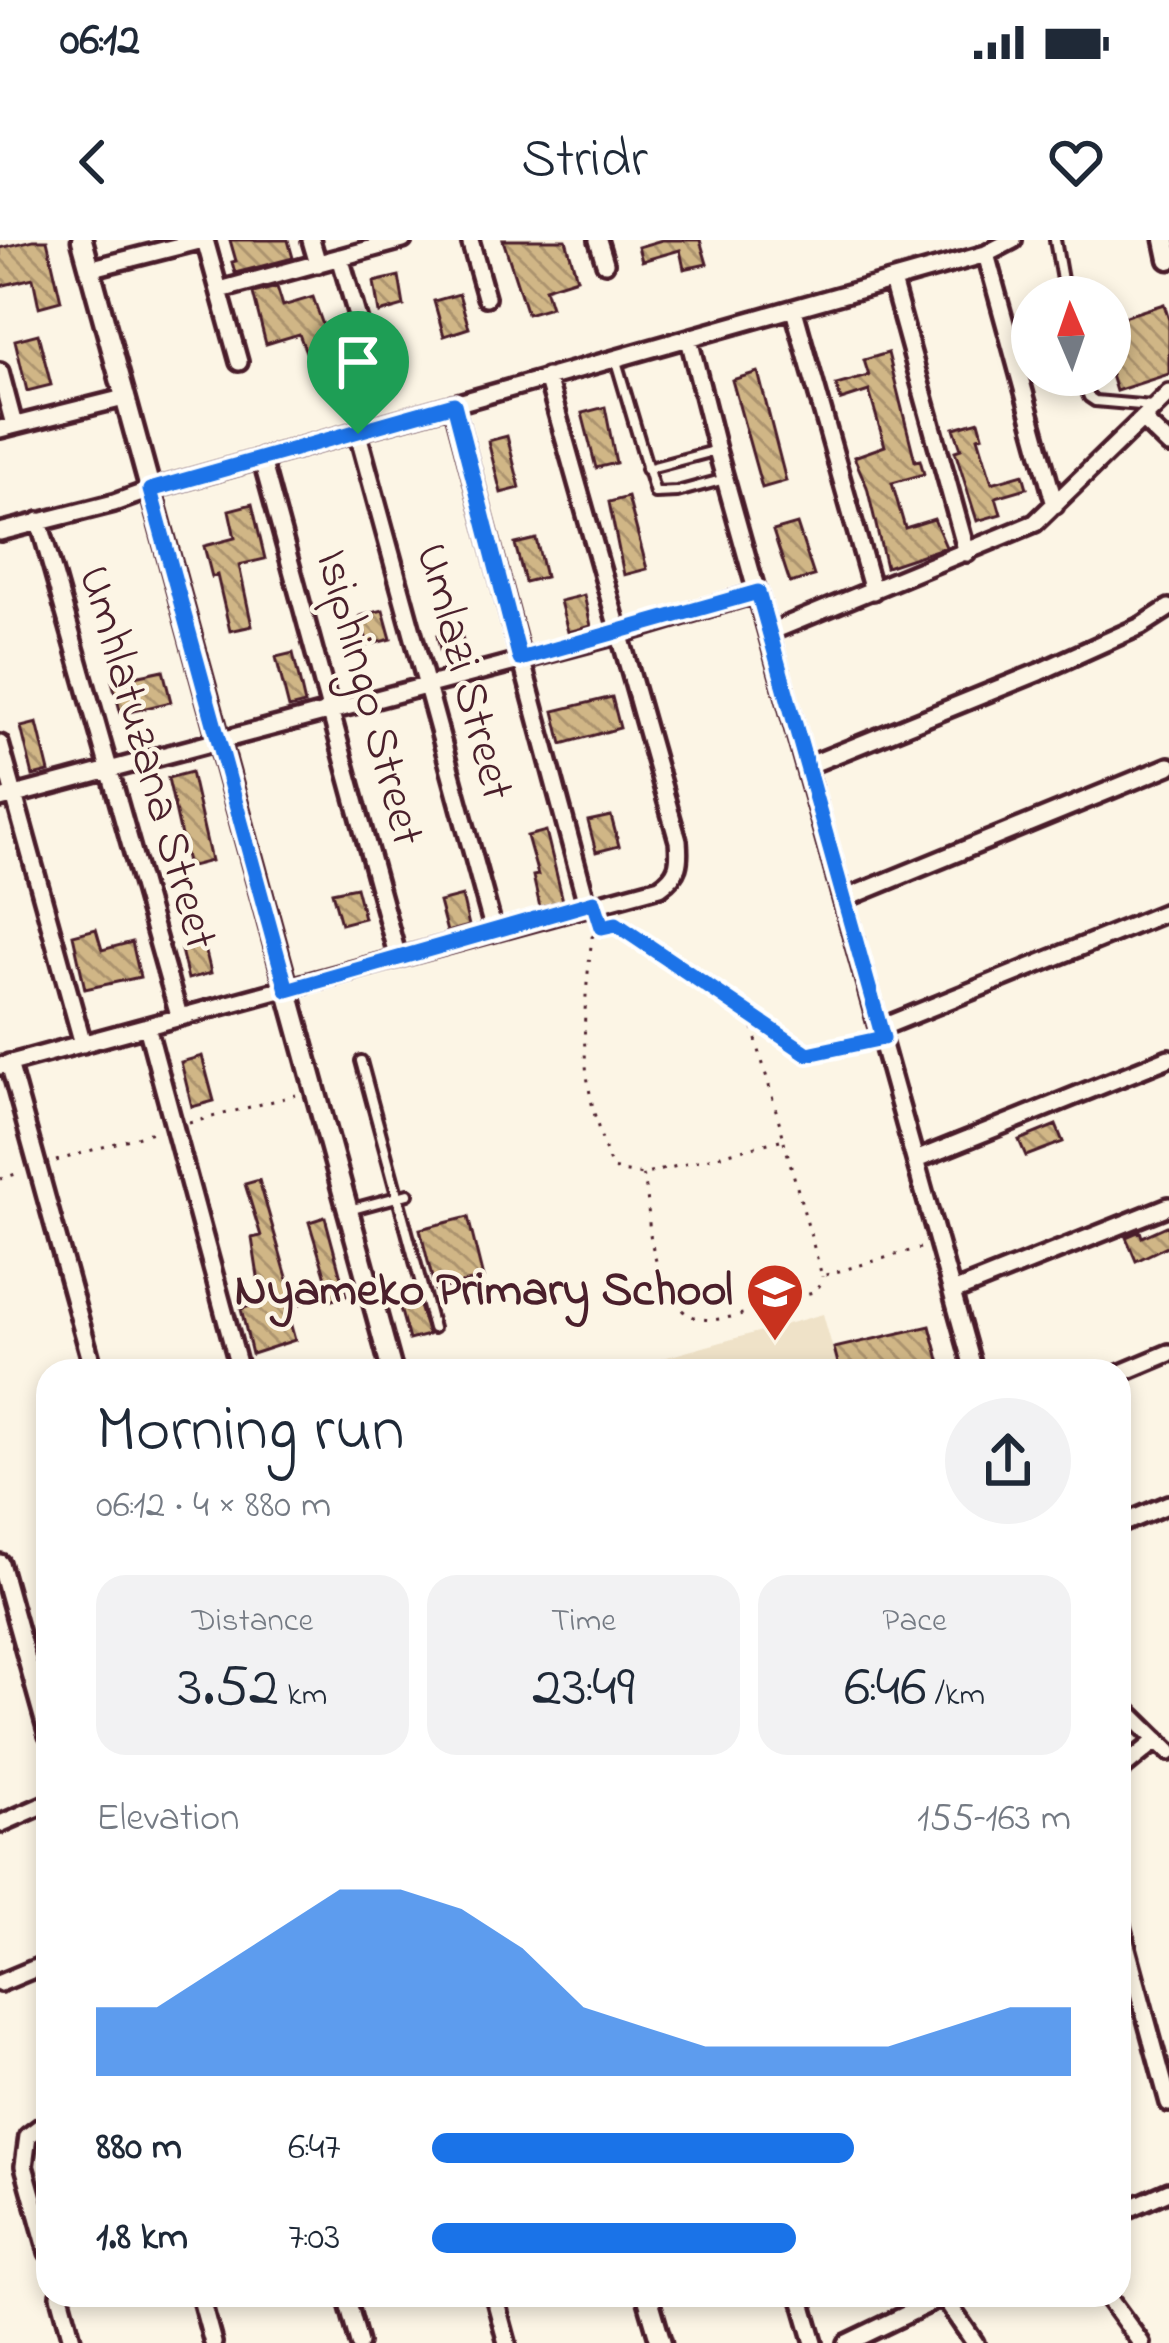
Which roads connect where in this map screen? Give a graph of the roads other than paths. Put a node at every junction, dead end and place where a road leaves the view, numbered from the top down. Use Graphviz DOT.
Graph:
graph roads {
  1 [pos="82,240"];
  2 [pos="204,240"];
  3 [pos="311,240"];
  4 [pos="403,240"];
  5 [pos="470,240"];
  6 [pos="598,240"];
  7 [pos="1012,240"];
  8 [pos="1055,240"];
  9 [pos="986,254"];
  10 [pos="340,257"];
  11 [pos="604,263"];
  12 [pos="318,264"];
  13 [pos="89,269"];
  14 [pos="1061,276"];
  15 [pos="892,281"];
  16 [pos="220,290"];
  17 [pos="486,297"];
  18 [pos="794,310"];
  19 [pos="361,329"];
  20 [pos="689,339"];
  21 [pos="616,359"];
  22 [pos="239,362"];
  23 [pos="0,372"];
  24 [pos="548,377"];
  25 [pos="1169,393"];
  26 [pos="1088,396"];
  27 [pos="124,398"];
  28 [pos="454,404"];
  29 [pos="1155,407"];
  30 [pos="1142,419"];
  31 [pos="7,427"];
  32 [pos="358,434"];
  33 [pos="1169,446"];
  34 [pos="717,450"];
  35 [pos="262,460"];
  36 [pos="646,469"];
  37 [pos="725,479"];
  38 [pos="150,490"];
  39 [pos="1055,505"];
  40 [pos="39,521"];
  41 [pos="0,532"];
  42 [pos="967,553"];
  43 [pos="873,591"];
  44 [pos="758,592"];
  45 [pos="1169,608"];
  46 [pos="770,632"];
  47 [pos="617,634"];
  48 [pos="520,659"];
  49 [pos="426,686"];
  50 [pos="331,712"];
  51 [pos="220,742"];
  52 [pos="0,744"];
  53 [pos="807,766"];
  54 [pos="1169,766"];
  55 [pos="109,768"];
  56 [pos="7,797"];
  57 [pos="844,899"];
  58 [pos="591,903"];
  59 [pos="1169,911"];
  60 [pos="494,931"];
  61 [pos="398,958"];
  62 [pos="287,990"];
  63 [pos="179,1016"];
  64 [pos="147,1026"];
  65 [pos="881,1033"];
  66 [pos="83,1044"];
  67 [pos="1169,1058"];
  68 [pos="361,1061"];
  69 [pos="4,1064"];
  70 [pos="916,1160"];
  71 [pos="403,1196"];
  72 [pos="1169,1206"];
  73 [pos="348,1211"];
  74 [pos="953,1292"];
  75 [pos="433,1328"];
  76 [pos="1169,1353"];
  77 [pos="91,1359"];
  78 [pos="237,1359"];
  79 [pos="389,1359"];
  80 [pos="971,1359"];
  81 [pos="1131,1369"];
  82 [pos="1169,1504"];
  83 [pos="1131,1520"];
  84 [pos="0,1563"];
  85 [pos="36,1692"];
  86 [pos="1131,1715"];
  87 [pos="1163,1746"];
  88 [pos="1131,1764"];
  89 [pos="36,1808"];
  90 [pos="0,1824"];
  91 [pos="1131,1963"];
  92 [pos="36,1968"];
  93 [pos="0,1983"];
  94 [pos="1169,2103"];
  95 [pos="36,2130"];
  96 [pos="1169,2191"];
  97 [pos="36,2206"];
  98 [pos="1131,2208"];
  99 [pos="63,2307"];
  100 [pos="203,2307"];
  101 [pos="349,2307"];
  102 [pos="497,2307"];
  103 [pos="650,2307"];
  104 [pos="804,2307"];
  105 [pos="920,2307"];
  106 [pos="950,2307"];
  107 [pos="1115,2307"];
  108 [pos="73,2343"];
  109 [pos="213,2343"];
  110 [pos="359,2343"];
  111 [pos="507,2343"];
  112 [pos="661,2343"];
  113 [pos="814,2343"];
  114 [pos="848,2343"];
  115 [pos="975,2343"];
  116 [pos="1141,2343"];
  1 -- 13 [label="street"];
  2 -- 13 [label="street"];
  2 -- 16 [label="street"];
  3 -- 12 [label="street"];
  4 -- 10 [label="street"];
  5 -- 17 [label="street"];
  6 -- 11 [label="street"];
  7 -- 9 [label="street"];
  8 -- 14 [label="lane"];
  9 -- 15 [label="street"];
  9 -- 39 [label="street"];
  10 -- 12 [label="street"];
  10 -- 19 [label="street"];
  12 -- 16 [label="street"];
  13 -- 27 [label="street"];
  15 -- 18 [label="street"];
  15 -- 42 [label="street"];
  16 -- 22 [label="street"];
  18 -- 20 [label="street"];
  18 -- 43 [label="street"];
  20 -- 21 [label="street"];
  20 -- 34 [label="street"];
  21 -- 24 [label="street"];
  21 -- 36 [label="lane"];
  23 -- 31 [label="street"];
  24 -- 28 [label="street"];
  24 -- 47 [label="street"];
  25 -- 29 [label="street"];
  26 -- 29 [label="lane"];
  27 -- 31 [label="street"];
  27 -- 38 [label="street"];
  28 -- 32 [label="street"];
  28 -- 48 [label="street"];
  29 -- 30 [label="street"];
  30 -- 33 [label="street"];
  30 -- 39 [label="street"];
  32 -- 35 [label="street"];
  32 -- 49 [label="street, Umlazi Street"];
  34 -- 36 [label="lane"];
  34 -- 37 [label="street"];
  35 -- 38 [label="street"];
  35 -- 50 [label="street, Isiphingo Street"];
  36 -- 37 [label="lane"];
  37 -- 44 [label="street"];
  38 -- 40 [label="street"];
  38 -- 51 [label="street"];
  39 -- 42 [label="street"];
  40 -- 41 [label="street"];
  40 -- 55 [label="street, Umhlatuzana Street"];
  42 -- 43 [label="street"];
  43 -- 46 [label="street"];
  44 -- 46 [label="street"];
  44 -- 47 [label="street"];
  45 -- 53 [label="street"];
  46 -- 53 [label="street"];
  47 -- 48 [label="street"];
  47 -- 58 [label="street"];
  48 -- 49 [label="street"];
  48 -- 58 [label="street"];
  49 -- 50 [label="street"];
  49 -- 60 [label="street, Umlazi Street"];
  50 -- 51 [label="street"];
  50 -- 61 [label="street, Isiphingo Street"];
  51 -- 55 [label="street"];
  51 -- 62 [label="street"];
  52 -- 56 [label="street"];
  53 -- 57 [label="street"];
  54 -- 57 [label="street"];
  55 -- 56 [label="street"];
  55 -- 63 [label="street, Umhlatuzana Street"];
  56 -- 66 [label="street"];
  57 -- 65 [label="street"];
  58 -- 60 [label="street"];
  59 -- 65 [label="street"];
  60 -- 61 [label="street"];
  61 -- 62 [label="street"];
  62 -- 63 [label="street"];
  62 -- 73 [label="street"];
  63 -- 64 [label="street"];
  64 -- 66 [label="street"];
  64 -- 78 [label="street"];
  65 -- 70 [label="street"];
  66 -- 69 [label="street"];
  67 -- 70 [label="street"];
  68 -- 71 [label="lane"];
  69 -- 77 [label="street"];
  70 -- 74 [label="street"];
  71 -- 73 [label="lane"];
  71 -- 75 [label="lane"];
  72 -- 74 [label="street"];
  73 -- 79 [label="street"];
  74 -- 80 [label="street"];
  76 -- 81 [label="street"];
  82 -- 83 [label="street"];
  84 -- 85 [label="street"];
  86 -- 87 [label="street"];
  87 -- 88 [label="street"];
  89 -- 90 [label="street"];
  91 -- 94 [label="street"];
  92 -- 93 [label="street"];
  95 -- 97 [label="street"];
  96 -- 98 [label="street"];
  99 -- 108 [label="street"];
  100 -- 109 [label="street"];
  101 -- 110 [label="street"];
  102 -- 111 [label="street"];
  103 -- 112 [label="street"];
  104 -- 113 [label="street"];
  105 -- 114 [label="street"];
  106 -- 115 [label="street"];
  107 -- 116 [label="street"];
}
